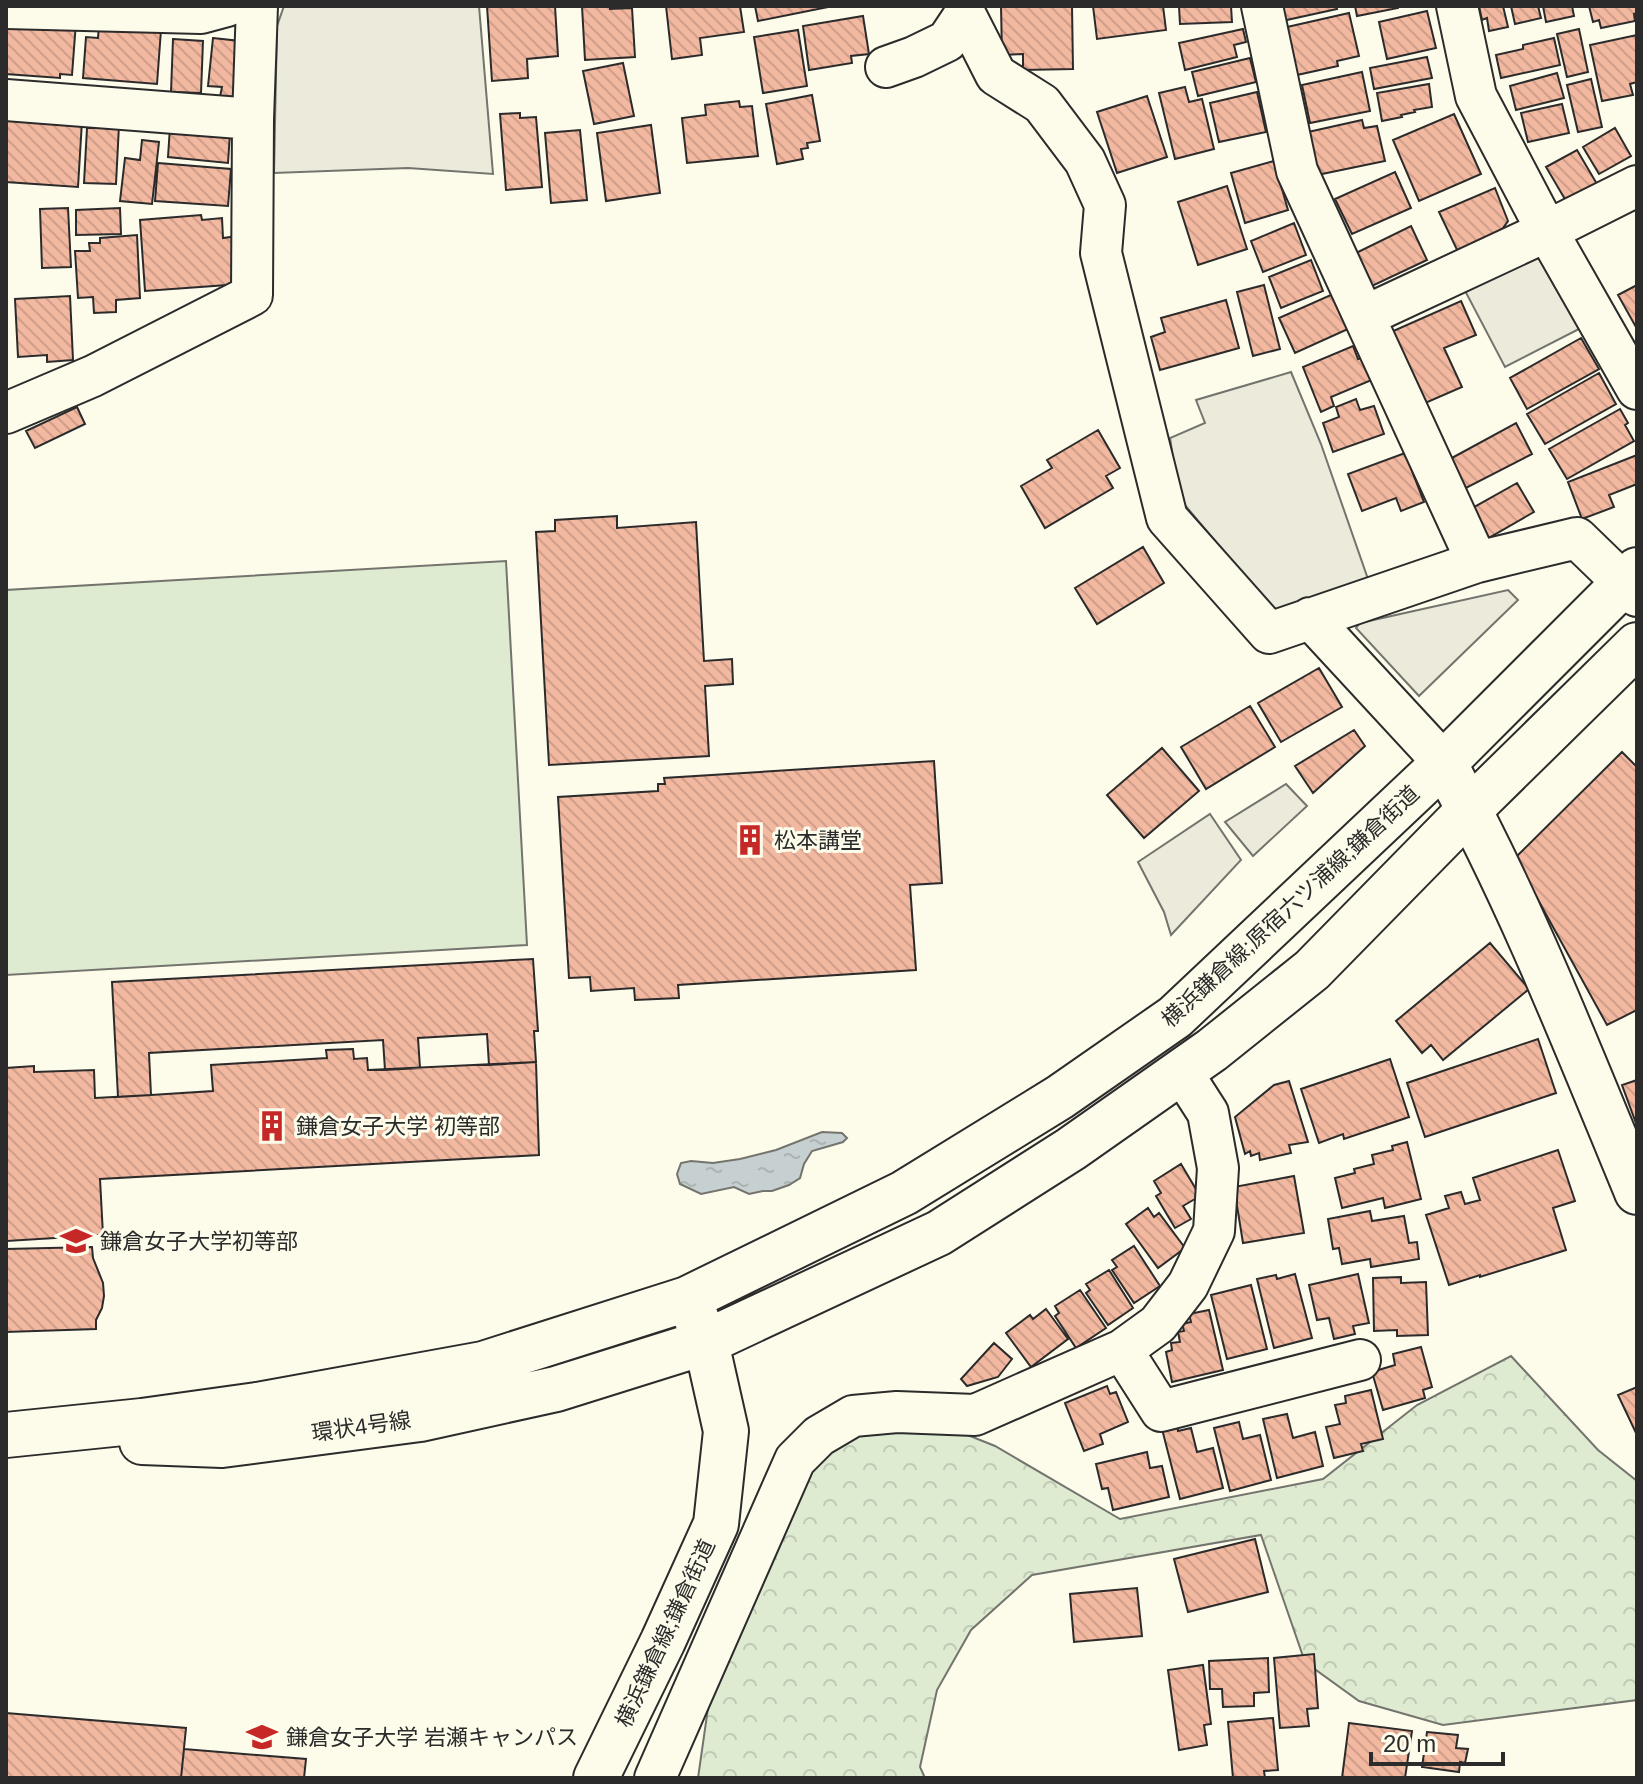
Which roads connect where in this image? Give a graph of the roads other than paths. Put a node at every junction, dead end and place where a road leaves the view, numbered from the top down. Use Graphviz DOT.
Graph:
graph roads {
  1 [pos="227,6"];
  2 [pos="257,6"];
  3 [pos="1262,6"];
  4 [pos="1457,6"];
  5 [pos="6,8"];
  6 [pos="965,10"];
  7 [pos="886,67"];
  8 [pos="6,100"];
  9 [pos="253,119"];
  10 [pos="1637,186"];
  11 [pos="1547,231"];
  12 [pos="1365,316"];
  13 [pos="1637,389"];
  14 [pos="6,413"];
  15 [pos="1477,562"];
  16 [pos="1633,583"];
  17 [pos="1310,618"];
  18 [pos="1637,645"];
  19 [pos="1444,763"];
  20 [pos="1469,810"];
  21 [pos="1181,1071"];
  22 [pos="1637,1192"];
  23 [pos="687,1299"];
  24 [pos="706,1342"];
  25 [pos="1122,1350"];
  26 [pos="1360,1360"];
  27 [pos="6,1436"];
  28 [pos="596,1778"];
  29 [pos="655,1778"];
  1 -- 5 [label="street"];
  2 -- 9 [label="street"];
  3 -- 12 [label="street"];
  4 -- 11 [label="street"];
  6 -- 7 [label="street"];
  6 -- 17 [label="street"];
  8 -- 9 [label="street"];
  9 -- 14 [label="street"];
  10 -- 11 [label="street"];
  11 -- 12 [label="street"];
  11 -- 13 [label="street"];
  12 -- 15 [label="street"];
  15 -- 16 [label="street"];
  15 -- 17 [label="street"];
  16 -- 19 [label="main road, 横浜鎌倉線;原宿六ツ浦線;鎌倉街道"];
  17 -- 19 [label="street"];
  18 -- 20 [label="main road"];
  19 -- 20 [label="main road"];
  19 -- 23 [label="main road, 横浜鎌倉線;原宿六ツ浦線;鎌倉街道"];
  20 -- 21 [label="main road"];
  20 -- 22 [label="main road"];
  21 -- 24 [label="main road"];
  21 -- 25 [label="street"];
  23 -- 24 [label="main road, 横浜鎌倉線;鎌倉街道"];
  23 -- 27 [label="main road, 環状4号線"];
  24 -- 27 [label="main road, 環状4号線"];
  24 -- 28 [label="main road, 横浜鎌倉線;鎌倉街道"];
  25 -- 26 [label="street"];
  25 -- 29 [label="street"];
}
